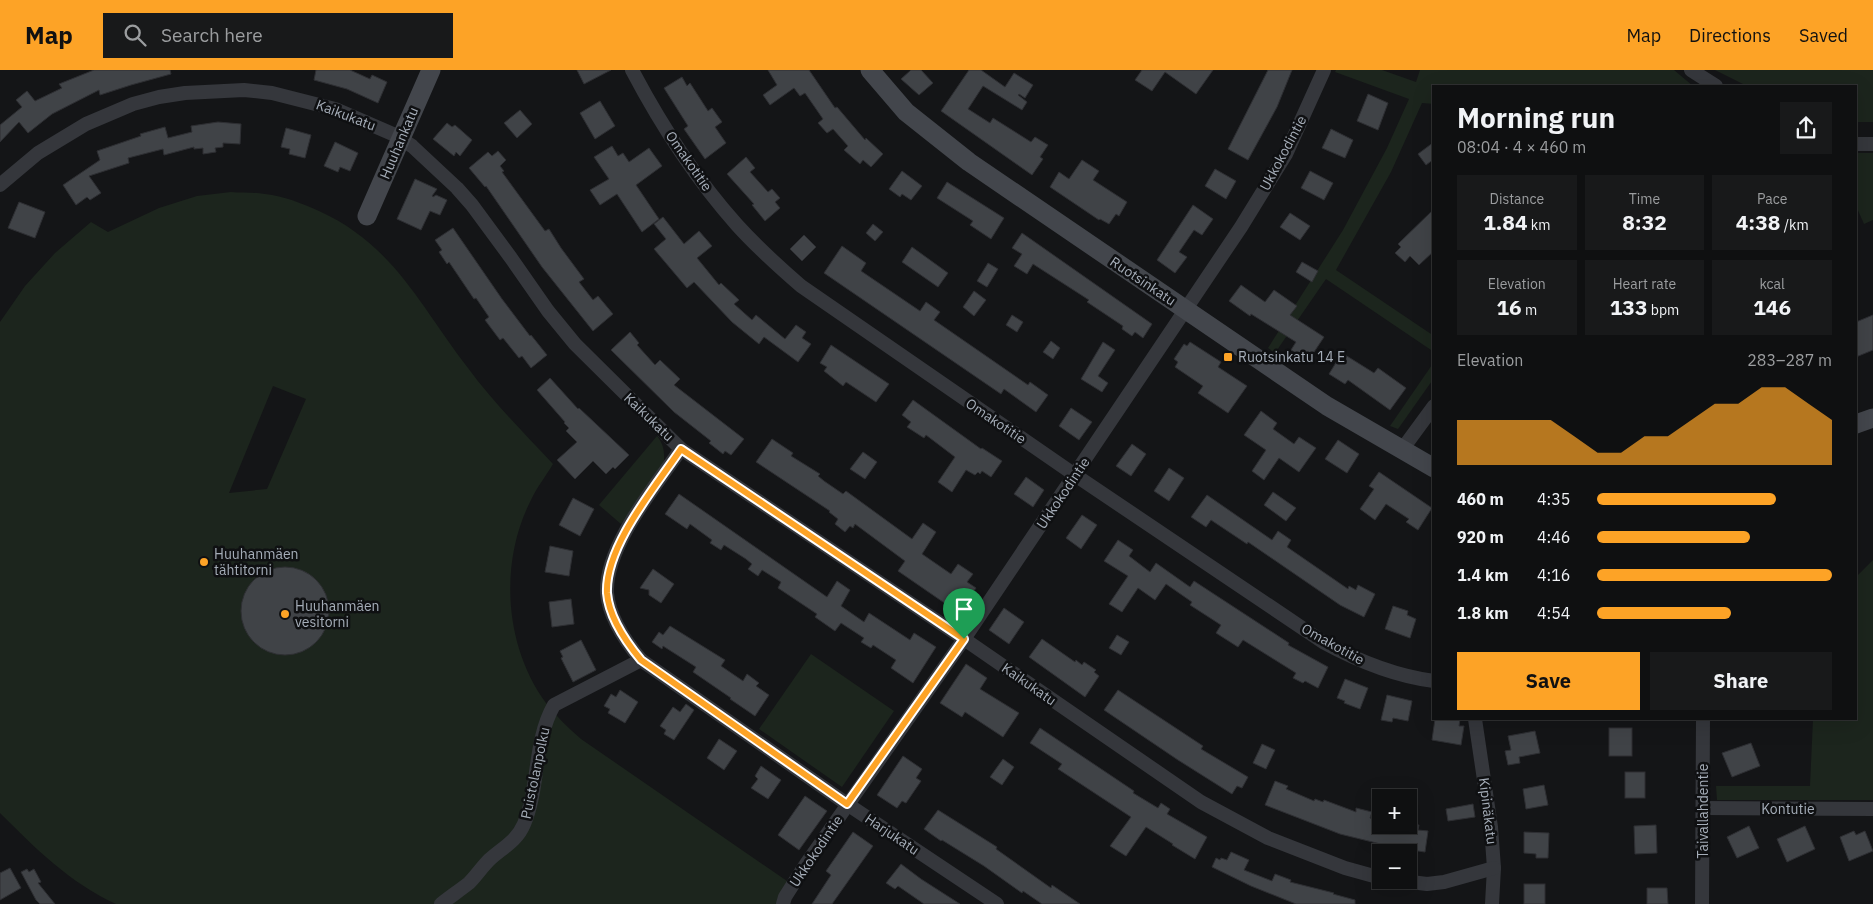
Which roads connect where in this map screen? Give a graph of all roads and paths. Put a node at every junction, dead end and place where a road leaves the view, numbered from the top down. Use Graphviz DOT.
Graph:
graph roads {
  1 [pos="431,70"];
  2 [pos="632,70"];
  3 [pos="870,70"];
  4 [pos="1324,70"];
  5 [pos="1691,70"];
  6 [pos="1714,85"];
  7 [pos="401,138"];
  8 [pos="1857,144"];
  9 [pos="1873,144"];
  10 [pos="0,185"];
  11 [pos="367,216"];
  12 [pos="1186,310"];
  13 [pos="1432,409"];
  14 [pos="1873,418"];
  15 [pos="1857,424"];
  16 [pos="681,449"];
  17 [pos="1401,450"];
  18 [pos="1432,467"];
  19 [pos="1075,475"];
  20 [pos="964,639"];
  21 [pos="641,660"];
  22 [pos="1432,681"];
  23 [pos="1476,720"];
  24 [pos="1703,720"];
  25 [pos="847,804"];
  26 [pos="1703,808"];
  27 [pos="1873,809"];
  28 [pos="1494,868"];
  29 [pos="1372,875"];
  30 [pos="1417,883"];
  31 [pos="441,904"];
  32 [pos="783,904"];
  33 [pos="997,904"];
  34 [pos="1492,904"];
  35 [pos="1702,904"];
  1 -- 7 [label="street, Huuhankatu"];
  2 -- 19 [label="street, Omakotitie"];
  3 -- 12 [label="street, Ruotsinkatu"];
  4 -- 12 [label="street, Ukkokodintie"];
  5 -- 6 [label="street"];
  7 -- 10 [label="street, Kaikukatu"];
  7 -- 11 [label="street, Huuhankatu"];
  7 -- 16 [label="street, Kaikukatu"];
  8 -- 9 [label="street"];
  12 -- 17 [label="street, Ruotsinkatu"];
  12 -- 19 [label="street, Ukkokodintie"];
  13 -- 17 [label="street"];
  14 -- 15 [label="street"];
  16 -- 20 [label="street, Kaikukatu"];
  16 -- 21 [label="street, Harjukatu"];
  17 -- 18 [label="street, Ruotsinkatu"];
  19 -- 20 [label="street, Ukkokodintie"];
  19 -- 22 [label="street, Omakotitie"];
  20 -- 25 [label="street, Ukkokodintie"];
  20 -- 29 [label="street, Kaikukatu"];
  21 -- 25 [label="street, Harjukatu"];
  21 -- 31 [label="street, Puistolanpolku"];
  23 -- 28 [label="street, Kipinäkatu"];
  24 -- 26 [label="street, Taivallahdentie"];
  25 -- 32 [label="street, Ukkokodintie"];
  25 -- 33 [label="street, Harjukatu"];
  26 -- 27 [label="street, Kontutie"];
  26 -- 35 [label="street, Taivallahdentie"];
  28 -- 30 [label="street"];
  28 -- 34 [label="street, Kipinäkatu"];
}
